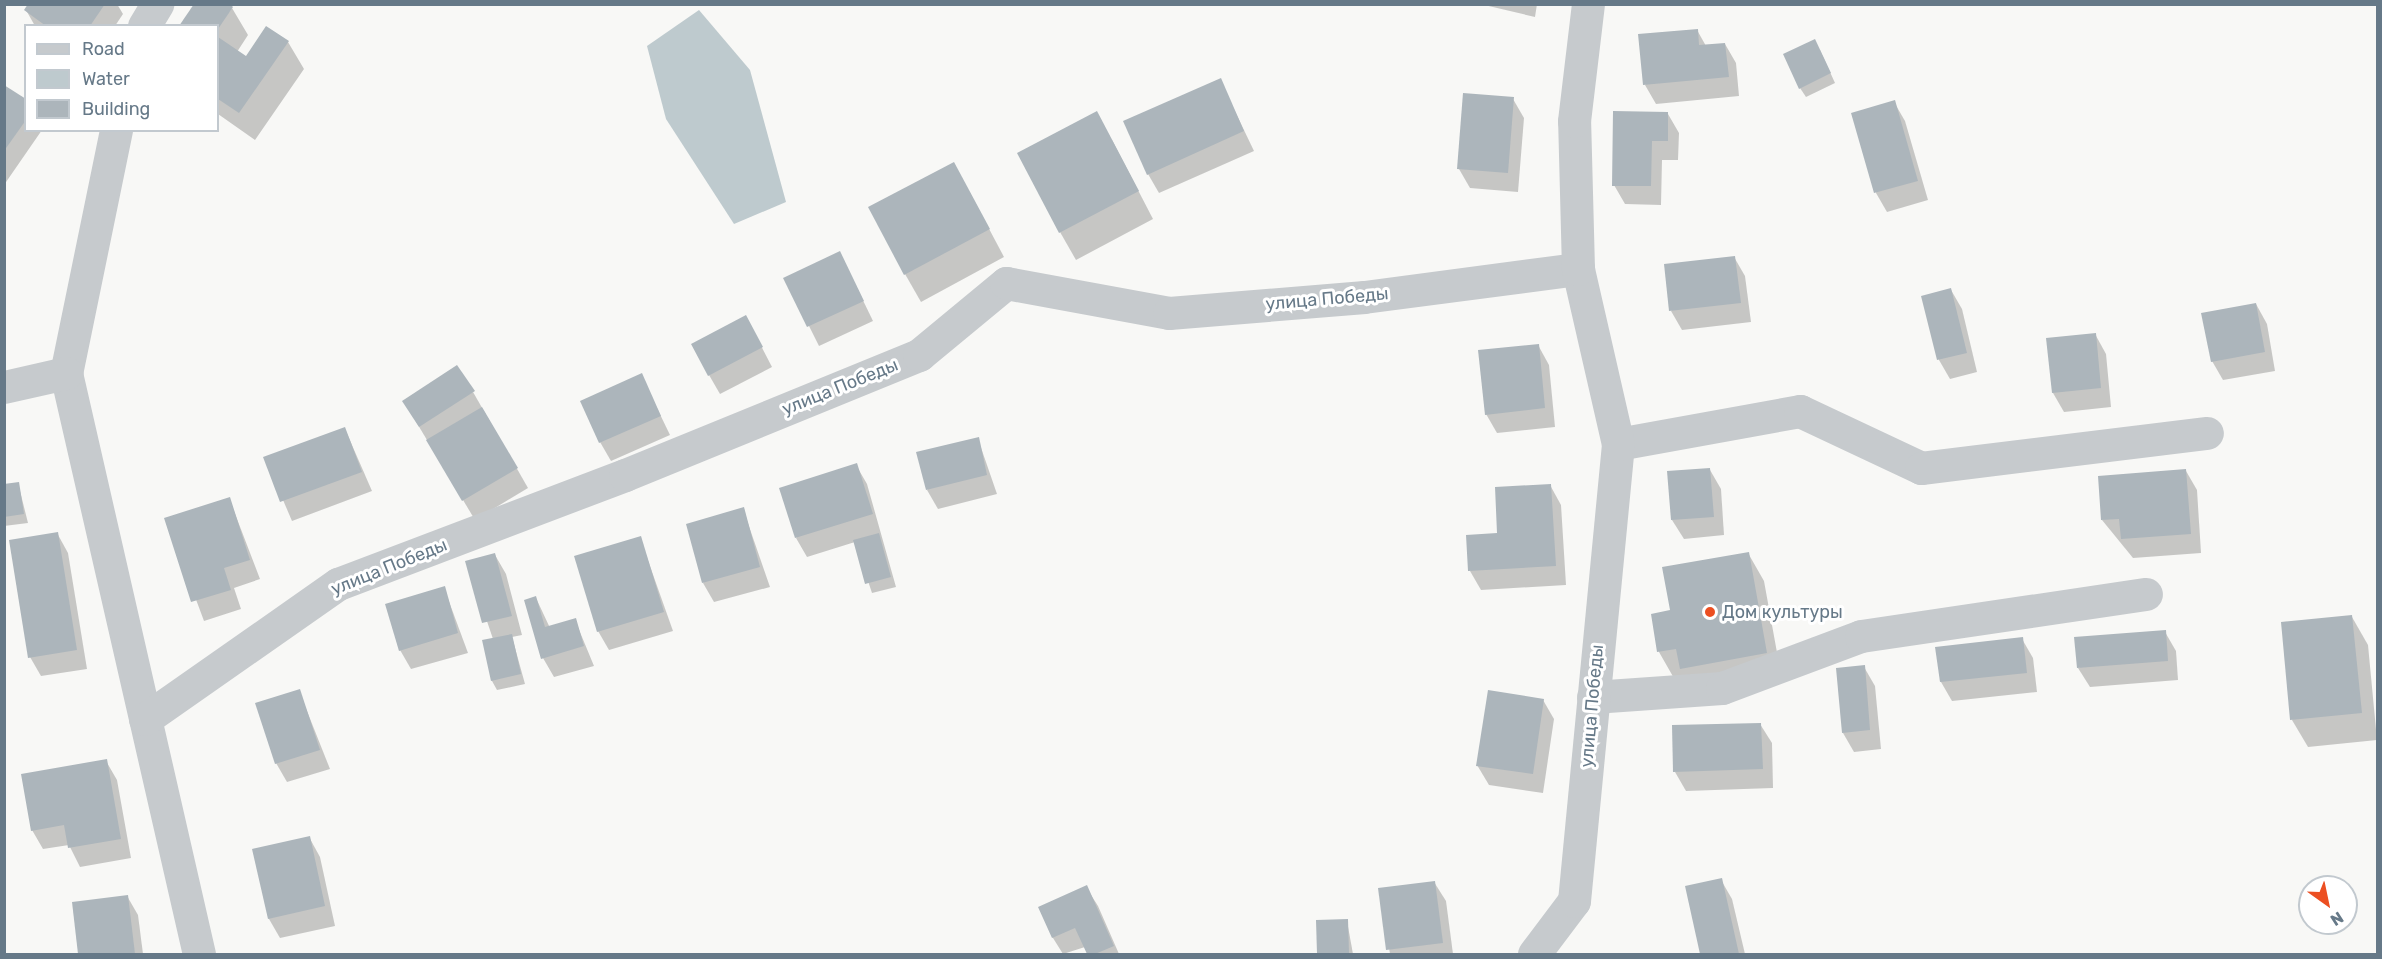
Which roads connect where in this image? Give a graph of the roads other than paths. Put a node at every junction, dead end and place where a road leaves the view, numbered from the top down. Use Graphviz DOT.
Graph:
graph roads {
  1 [pos="157,4"];
  2 [pos="1588,4"];
  3 [pos="145,24"];
  4 [pos="116,132"];
  5 [pos="1578,269"];
  6 [pos="66,373"];
  7 [pos="4,387"];
  8 [pos="2208,433"];
  9 [pos="1618,444"];
  10 [pos="2146,594"];
  11 [pos="1593,697"];
  12 [pos="145,719"];
  13 [pos="199,954"];
  14 [pos="1534,954"];
  1 -- 3 [label="street"];
  2 -- 5 [label="street, улица Победы"];
  4 -- 6 [label="street"];
  5 -- 9 [label="street, улица Победы"];
  5 -- 12 [label="street, улица Победы"];
  6 -- 7 [label="street"];
  6 -- 12 [label="street"];
  8 -- 9 [label="street"];
  9 -- 11 [label="street, улица Победы"];
  10 -- 11 [label="street"];
  11 -- 14 [label="street, улица Победы"];
  12 -- 13 [label="street"];
}
